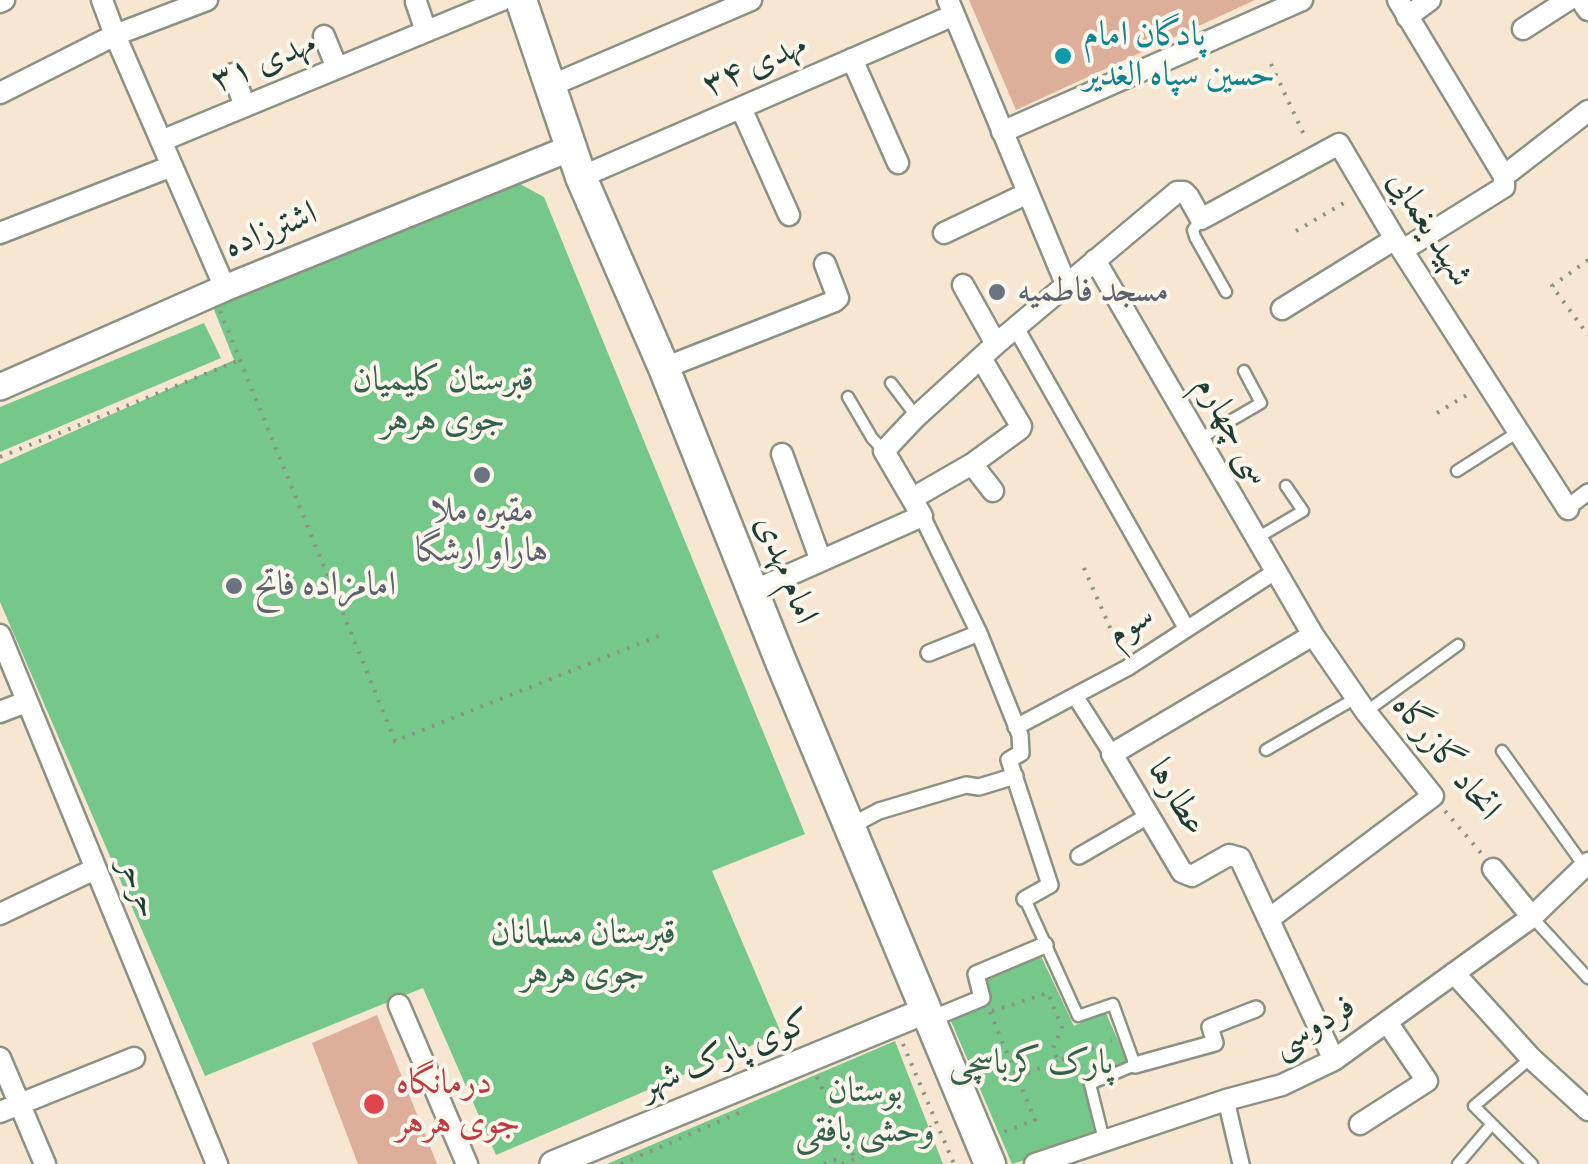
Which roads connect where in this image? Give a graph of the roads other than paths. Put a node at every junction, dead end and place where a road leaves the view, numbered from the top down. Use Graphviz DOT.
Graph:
graph roads {
  1 [pos="102,0"];
  2 [pos="206,0"];
  3 [pos="502,0"];
  4 [pos="521,0"];
  5 [pos="751,0"];
  6 [pos="1302,0"];
  7 [pos="1430,0"];
  8 [pos="1568,0"];
  9 [pos="1581,0"];
  10 [pos="416,2"];
  11 [pos="951,7"];
  12 [pos="1403,9"];
  13 [pos="1588,10"];
  14 [pos="1523,30"];
  15 [pos="426,31"];
  16 [pos="115,35"];
  17 [pos="324,36"];
  18 [pos="852,60"];
  19 [pos="337,68"];
  20 [pos="233,74"];
  21 [pos="550,86"];
  22 [pos="0,92"];
  23 [pos="245,106"];
  24 [pos="741,108"];
  25 [pos="1588,111"];
  26 [pos="1002,132"];
  27 [pos="161,140"];
  28 [pos="571,148"];
  29 [pos="898,163"];
  30 [pos="172,166"];
  31 [pos="1504,176"];
  32 [pos="581,177"];
  33 [pos="1028,193"];
  34 [pos="788,215"];
  35 [pos="1201,219"];
  36 [pos="944,233"];
  37 [pos="0,234"];
  38 [pos="1399,244"];
  39 [pos="1095,260"];
  40 [pos="824,264"];
  41 [pos="1066,284"];
  42 [pos="963,285"];
  43 [pos="219,290"];
  44 [pos="1226,292"];
  45 [pos="1282,309"];
  46 [pos="1016,328"];
  47 [pos="989,351"];
  48 [pos="664,368"];
  49 [pos="1244,371"];
  50 [pos="892,383"];
  51 [pos="0,388"];
  52 [pos="848,397"];
  53 [pos="916,417"];
  54 [pos="1518,432"];
  55 [pos="1199,439"];
  56 [pos="884,451"];
  57 [pos="782,454"];
  58 [pos="972,464"];
  59 [pos="1457,470"];
  60 [pos="1286,486"];
  61 [pos="993,491"];
  62 [pos="1588,492"];
  63 [pos="918,507"];
  64 [pos="1567,509"];
  65 [pos="1256,538"];
  66 [pos="821,560"];
  67 [pos="1276,570"];
  68 [pos="753,591"];
  69 [pos="1187,629"];
  70 [pos="979,633"];
  71 [pos="0,635"];
  72 [pos="1313,635"];
  73 [pos="1458,644"];
  74 [pos="929,653"];
  75 [pos="1075,696"];
  76 [pos="26,702"];
  77 [pos="1361,705"];
  78 [pos="0,712"];
  79 [pos="1018,731"];
  80 [pos="1266,750"];
  81 [pos="1502,752"];
  82 [pos="1112,754"];
  83 [pos="1015,776"];
  84 [pos="1148,816"];
  85 [pos="849,827"];
  86 [pos="1079,856"];
  87 [pos="1586,864"];
  88 [pos="1493,868"];
  89 [pos="95,869"];
  90 [pos="1024,898"];
  91 [pos="0,914"];
  92 [pos="1532,917"];
  93 [pos="1269,919"];
  94 [pos="1045,945"];
  95 [pos="1454,973"];
  96 [pos="1588,978"];
  97 [pos="399,1005"];
  98 [pos="1256,1009"];
  99 [pos="927,1016"];
  100 [pos="1386,1022"];
  101 [pos="0,1058"];
  102 [pos="134,1058"];
  103 [pos="1531,1058"];
  104 [pos="1334,1060"];
  105 [pos="1136,1064"];
  106 [pos="1226,1100"];
  107 [pos="10,1108"];
  108 [pos="1588,1110"];
  109 [pos="1360,1124"];
  110 [pos="1492,1124"];
  111 [pos="1094,1150"];
  112 [pos="46,1164"];
  113 [pos="217,1164"];
  114 [pos="466,1164"];
  115 [pos="554,1164"];
  116 [pos="990,1164"];
  117 [pos="1034,1164"];
  118 [pos="1241,1164"];
  119 [pos="1458,1164"];
  120 [pos="1532,1164"];
  1 -- 16 [label="street"];
  2 -- 16 [label="street"];
  3 -- 15 [label="street, مهدی ۳۱"];
  4 -- 21 [label="main road, امام مهدی"];
  5 -- 21 [label="street"];
  6 -- 26 [label="street"];
  7 -- 12 [label="street"];
  8 -- 14 [label="street"];
  9 -- 13 [label="street"];
  10 -- 15 [label="street"];
  11 -- 18 [label="street, مهدی ۳۴"];
  11 -- 26 [label="street"];
  12 -- 31 [label="street"];
  15 -- 19 [label="street, مهدی ۳۱"];
  16 -- 22 [label="street"];
  16 -- 27 [label="street"];
  17 -- 19 [label="street"];
  18 -- 24 [label="street, مهدی ۳۴"];
  18 -- 29 [label="street"];
  19 -- 23 [label="street, مهدی ۳۱"];
  20 -- 23 [label="street"];
  21 -- 28 [label="main road, امام مهدی"];
  23 -- 27 [label="street, مهدی ۳۱"];
  24 -- 32 [label="street, مهدی ۳۴"];
  24 -- 34 [label="street"];
  25 -- 31 [label="street"];
  26 -- 33 [label="street"];
  27 -- 30 [label="street"];
  28 -- 32 [label="main road, امام مهدی"];
  28 -- 43 [label="street, اشترزاده"];
  30 -- 37 [label="street"];
  30 -- 43 [label="street"];
  31 -- 38 [label="street"];
  32 -- 48 [label="main road, امام مهدی"];
  33 -- 36 [label="street"];
  33 -- 41 [label="street"];
  35 -- 38 [label="street, شهید یغمایی"];
  35 -- 39 [label="street"];
  35 -- 44 [label="lane"];
  38 -- 45 [label="street"];
  38 -- 54 [label="street, شهید یغمایی"];
  39 -- 41 [label="street"];
  39 -- 55 [label="street, سی چهارم"];
  40 -- 48 [label="street"];
  41 -- 46 [label="street"];
  42 -- 47 [label="street"];
  43 -- 51 [label="street, اشترزاده"];
  46 -- 47 [label="street"];
  46 -- 69 [label="street"];
  47 -- 53 [label="street"];
  47 -- 58 [label="street"];
  48 -- 68 [label="main road, امام مهدی"];
  49 -- 55 [label="lane"];
  50 -- 53 [label="lane"];
  52 -- 56 [label="lane"];
  53 -- 56 [label="street"];
  54 -- 59 [label="lane"];
  54 -- 64 [label="street, شهید یغمایی"];
  55 -- 65 [label="street, سی چهارم"];
  56 -- 63 [label="street"];
  57 -- 66 [label="street"];
  58 -- 61 [label="street"];
  58 -- 63 [label="street"];
  60 -- 65 [label="lane"];
  62 -- 64 [label="street, شهید یغمایی"];
  63 -- 66 [label="street"];
  63 -- 70 [label="street"];
  65 -- 67 [label="street, سی چهارم"];
  66 -- 68 [label="street"];
  67 -- 69 [label="street, سوم"];
  67 -- 72 [label="street, سی چهارم"];
  68 -- 85 [label="main road, امام مهدی"];
  69 -- 75 [label="street, سوم"];
  70 -- 74 [label="street"];
  70 -- 79 [label="street"];
  71 -- 76 [label="street, حرحر"];
  72 -- 77 [label="street, اتحاد گازرگاه"];
  72 -- 82 [label="street"];
  73 -- 77 [label="lane"];
  75 -- 79 [label="street, سوم"];
  75 -- 82 [label="street, عطارها"];
  76 -- 78 [label="street"];
  76 -- 89 [label="street, حرحر"];
  77 -- 80 [label="lane"];
  77 -- 93 [label="street, اتحاد گازرگاه"];
  79 -- 83 [label="street"];
  81 -- 87 [label="lane, فردوسی"];
  82 -- 84 [label="street, عطارها"];
  83 -- 85 [label="street"];
  83 -- 90 [label="street"];
  84 -- 86 [label="street"];
  84 -- 93 [label="street, عطارها"];
  85 -- 99 [label="main road, امام مهدی"];
  87 -- 92 [label="street, فردوسی"];
  88 -- 92 [label="street, اتحاد گازرگاه"];
  89 -- 91 [label="street"];
  89 -- 113 [label="street, حرحر"];
  90 -- 94 [label="lane"];
  92 -- 95 [label="street, فردوسی"];
  92 -- 96 [label="lane"];
  93 -- 104 [label="street"];
  94 -- 99 [label="street"];
  94 -- 105 [label="lane"];
  95 -- 100 [label="street, فردوسی"];
  95 -- 103 [label="street"];
  97 -- 114 [label="street"];
  98 -- 105 [label="street"];
  99 -- 115 [label="street, کوی پارک شهر"];
  99 -- 116 [label="main road, امام مهدی"];
  100 -- 104 [label="street, فردوسی"];
  100 -- 109 [label="street"];
  101 -- 107 [label="street"];
  102 -- 107 [label="street"];
  103 -- 108 [label="street"];
  103 -- 110 [label="lane"];
  104 -- 106 [label="street, فردوسی"];
  105 -- 111 [label="lane"];
  106 -- 111 [label="street, فردوسی"];
  106 -- 118 [label="street"];
  107 -- 112 [label="street"];
  110 -- 119 [label="lane"];
  110 -- 120 [label="lane"];
  111 -- 117 [label="street, فردوسی"];
}
